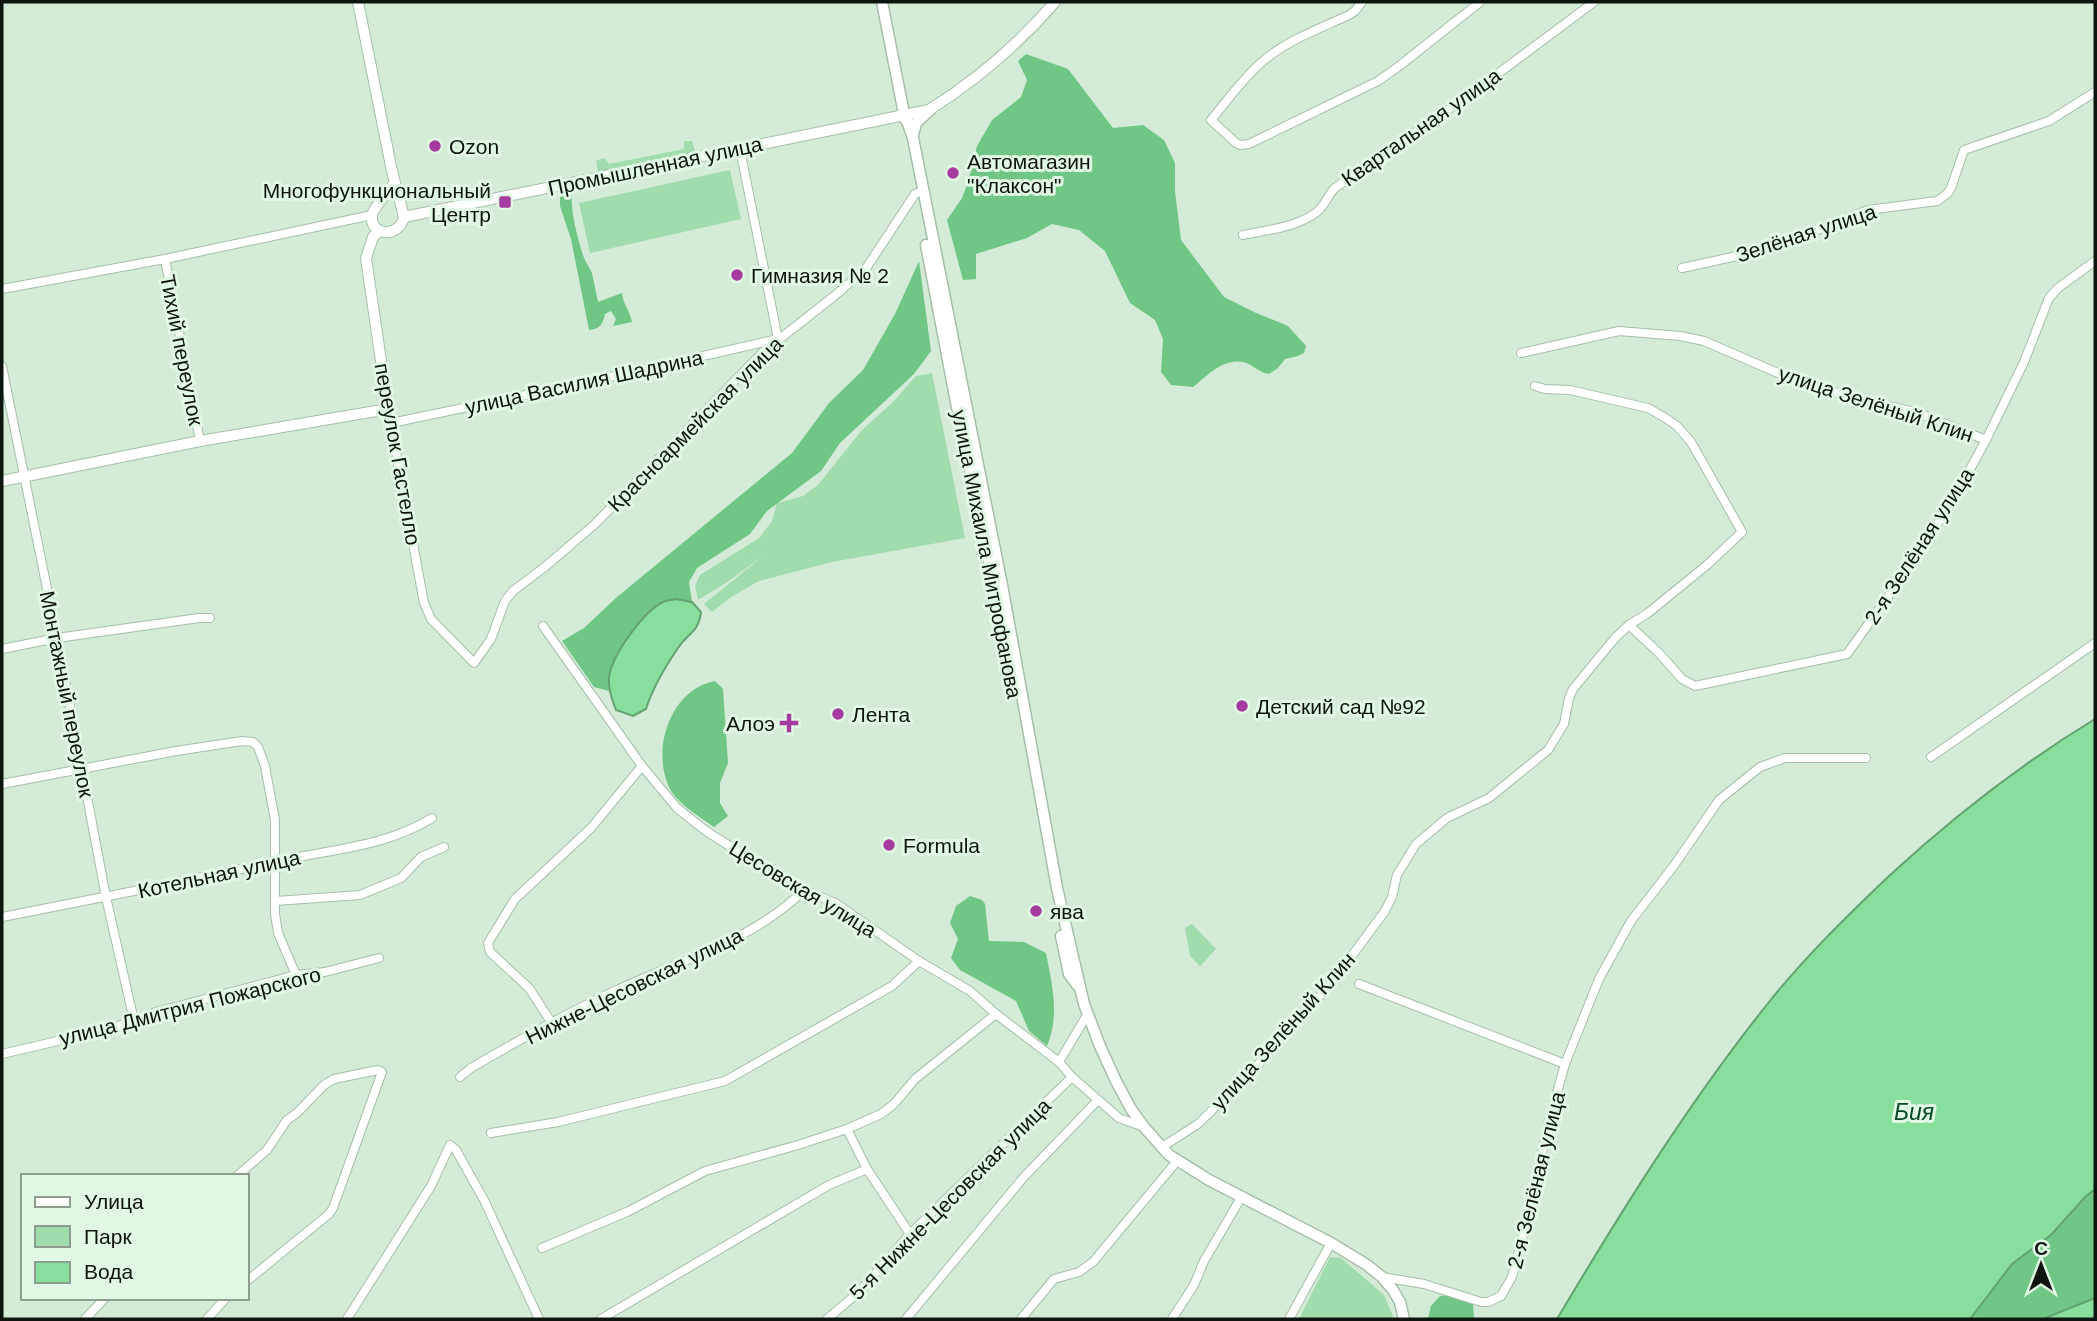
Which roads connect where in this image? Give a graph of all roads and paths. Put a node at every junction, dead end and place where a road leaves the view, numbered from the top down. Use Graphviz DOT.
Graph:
graph roads {
  1 [pos="358,2"];
  2 [pos="882,2"];
  3 [pos="1055,2"];
  4 [pos="1362,2"];
  5 [pos="1480,2"];
  6 [pos="1594,2"];
  7 [pos="2095,92"];
  8 [pos="931,109"];
  9 [pos="905,114"];
  10 [pos="913,138"];
  11 [pos="740,149"];
  12 [pos="395,183"];
  13 [pos="920,192"];
  14 [pos="381,202"];
  15 [pos="404,214"];
  16 [pos="374,222"];
  17 [pos="1243,235"];
  18 [pos="165,259"];
  19 [pos="2095,261"];
  20 [pos="1682,268"];
  21 [pos="2,289"];
  22 [pos="778,339"];
  23 [pos="1521,353"];
  24 [pos="2,366"];
  25 [pos="1535,386"];
  26 [pos="388,409"];
  27 [pos="391,424"];
  28 [pos="1986,440"];
  29 [pos="200,441"];
  30 [pos="24,476"];
  31 [pos="2,481"];
  32 [pos="210,618"];
  33 [pos="1629,625"];
  34 [pos="543,626"];
  35 [pos="57,638"];
  36 [pos="2095,643"];
  37 [pos="2,649"];
  38 [pos="474,663"];
  39 [pos="1931,757"];
  40 [pos="1866,758"];
  41 [pos="642,766"];
  42 [pos="82,768"];
  43 [pos="2,784"];
  44 [pos="432,818"];
  45 [pos="443,847"];
  46 [pos="275,862"];
  47 [pos="804,890"];
  48 [pos="106,897"];
  49 [pos="276,901"];
  50 [pos="2,917"];
  51 [pos="379,958"];
  52 [pos="919,961"];
  53 [pos="296,975"];
  54 [pos="1359,984"];
  55 [pos="996,1014"];
  56 [pos="1087,1015"];
  57 [pos="134,1021"];
  58 [pos="551,1022"];
  59 [pos="2,1054"];
  60 [pos="1059,1062"];
  61 [pos="1565,1064"];
  62 [pos="460,1077"];
  63 [pos="1072,1077"];
  64 [pos="1098,1100"];
  65 [pos="1144,1127"];
  66 [pos="847,1129"];
  67 [pos="491,1133"];
  68 [pos="1162,1147"];
  69 [pos="1177,1161"];
  70 [pos="867,1169"];
  71 [pos="239,1174"];
  72 [pos="1242,1196"];
  73 [pos="910,1234"];
  74 [pos="1331,1243"];
  75 [pos="542,1248"];
  76 [pos="1382,1277"];
  77 [pos="248,1280"];
  78 [pos="103,1300"];
  79 [pos="224,1300"];
  80 [pos="85,1319"];
  81 [pos="206,1319"];
  82 [pos="349,1319"];
  83 [pos="539,1319"];
  84 [pos="601,1319"];
  85 [pos="827,1319"];
  86 [pos="906,1319"];
  87 [pos="1021,1319"];
  88 [pos="1172,1319"];
  89 [pos="1289,1319"];
  90 [pos="1404,1319"];
  1 -- 12 [label="street"];
  2 -- 9 [label="main road, улица Михаила Митрофанова"];
  3 -- 8 [label="street"];
  4 -- 5 [label="street"];
  6 -- 17 [label="street, Квартальная улица"];
  7 -- 20 [label="street, Зелёная улица"];
  8 -- 9 [label="street"];
  8 -- 10 [label="main road"];
  9 -- 10 [label="main road, улица Михаила Митрофанова"];
  9 -- 11 [label="street, Промышленная улица"];
  9 -- 13 [label="main road, улица Михаила Митрофанова"];
  10 -- 13 [label="main road, улица Михаила Митрофанова"];
  11 -- 15 [label="street, Промышленная улица"];
  11 -- 22 [label="street"];
  12 -- 14 [label="street"];
  12 -- 15 [label="street"];
  13 -- 22 [label="street, Красноармейская улица"];
  13 -- 56 [label="main road, улица Михаила Митрофанова"];
  14 -- 15 [label="street"];
  14 -- 16 [label="street"];
  15 -- 16 [label="street"];
  16 -- 18 [label="street"];
  16 -- 26 [label="street, переулок Гастелло"];
  18 -- 21 [label="street"];
  18 -- 29 [label="street, Тихий переулок"];
  19 -- 28 [label="street, 2-я Зелёная улица"];
  22 -- 27 [label="street, улица Василия Шадрина"];
  22 -- 38 [label="street, Красноармейская улица"];
  23 -- 28 [label="street, улица Зелёный Клин"];
  24 -- 30 [label="street, Монтажный переулок"];
  25 -- 33 [label="street, улица Зелёный Клин"];
  26 -- 27 [label="street, переулок Гастелло"];
  26 -- 29 [label="street"];
  27 -- 38 [label="street, переулок Гастелло"];
  28 -- 33 [label="street, 2-я Зелёная улица"];
  29 -- 30 [label="street"];
  30 -- 31 [label="street"];
  30 -- 35 [label="street, Монтажный переулок"];
  32 -- 35 [label="street"];
  33 -- 68 [label="street, улица Зелёный Клин"];
  34 -- 41 [label="street, Цесовская улица"];
  35 -- 37 [label="street"];
  35 -- 42 [label="street, Монтажный переулок"];
  36 -- 39 [label="street"];
  40 -- 61 [label="street, 2-я Зелёная улица"];
  41 -- 47 [label="street, Цесовская улица"];
  41 -- 58 [label="street"];
  42 -- 43 [label="street"];
  42 -- 46 [label="street"];
  42 -- 48 [label="street, Монтажный переулок"];
  44 -- 46 [label="street, Котельная улица"];
  45 -- 49 [label="street"];
  46 -- 48 [label="street, Котельная улица"];
  46 -- 49 [label="street"];
  47 -- 52 [label="street, Цесовская улица"];
  47 -- 58 [label="street, Нижне-Цесовская улица"];
  48 -- 50 [label="street, Котельная улица"];
  48 -- 57 [label="street, Монтажный переулок"];
  49 -- 53 [label="street"];
  51 -- 53 [label="street, улица Дмитрия Пожарского"];
  52 -- 55 [label="street, Цесовская улица"];
  52 -- 67 [label="street"];
  53 -- 57 [label="street, улица Дмитрия Пожарского"];
  54 -- 61 [label="street, 2-я Зелёная улица"];
  55 -- 60 [label="street, Цесовская улица"];
  55 -- 66 [label="street"];
  56 -- 60 [label="street"];
  56 -- 65 [label="main road, улица Михаила Митрофанова"];
  57 -- 59 [label="street, улица Дмитрия Пожарского"];
  58 -- 62 [label="street, Нижне-Цесовская улица"];
  60 -- 63 [label="street, Цесовская улица"];
  61 -- 76 [label="street, 2-я Зелёная улица"];
  63 -- 64 [label="street, Цесовская улица"];
  63 -- 73 [label="street, 5-я Нижне-Цесовская улица"];
  64 -- 65 [label="street, Цесовская улица"];
  64 -- 86 [label="street"];
  65 -- 68 [label="main road, улица Михаила Митрофанова"];
  66 -- 70 [label="street"];
  66 -- 75 [label="street"];
  68 -- 69 [label="main road, улица Михаила Митрофанова"];
  69 -- 72 [label="main road, улица Михаила Митрофанова"];
  69 -- 87 [label="street"];
  70 -- 73 [label="street"];
  70 -- 84 [label="street"];
  71 -- 77 [label="street"];
  72 -- 74 [label="main road, улица Михаила Митрофанова"];
  72 -- 88 [label="street"];
  73 -- 85 [label="street, 5-я Нижне-Цесовская улица"];
  74 -- 76 [label="main road, улица Михаила Митрофанова"];
  74 -- 89 [label="street"];
  76 -- 90 [label="main road"];
  78 -- 80 [label="street"];
  79 -- 81 [label="street"];
  82 -- 83 [label="street"];
}
